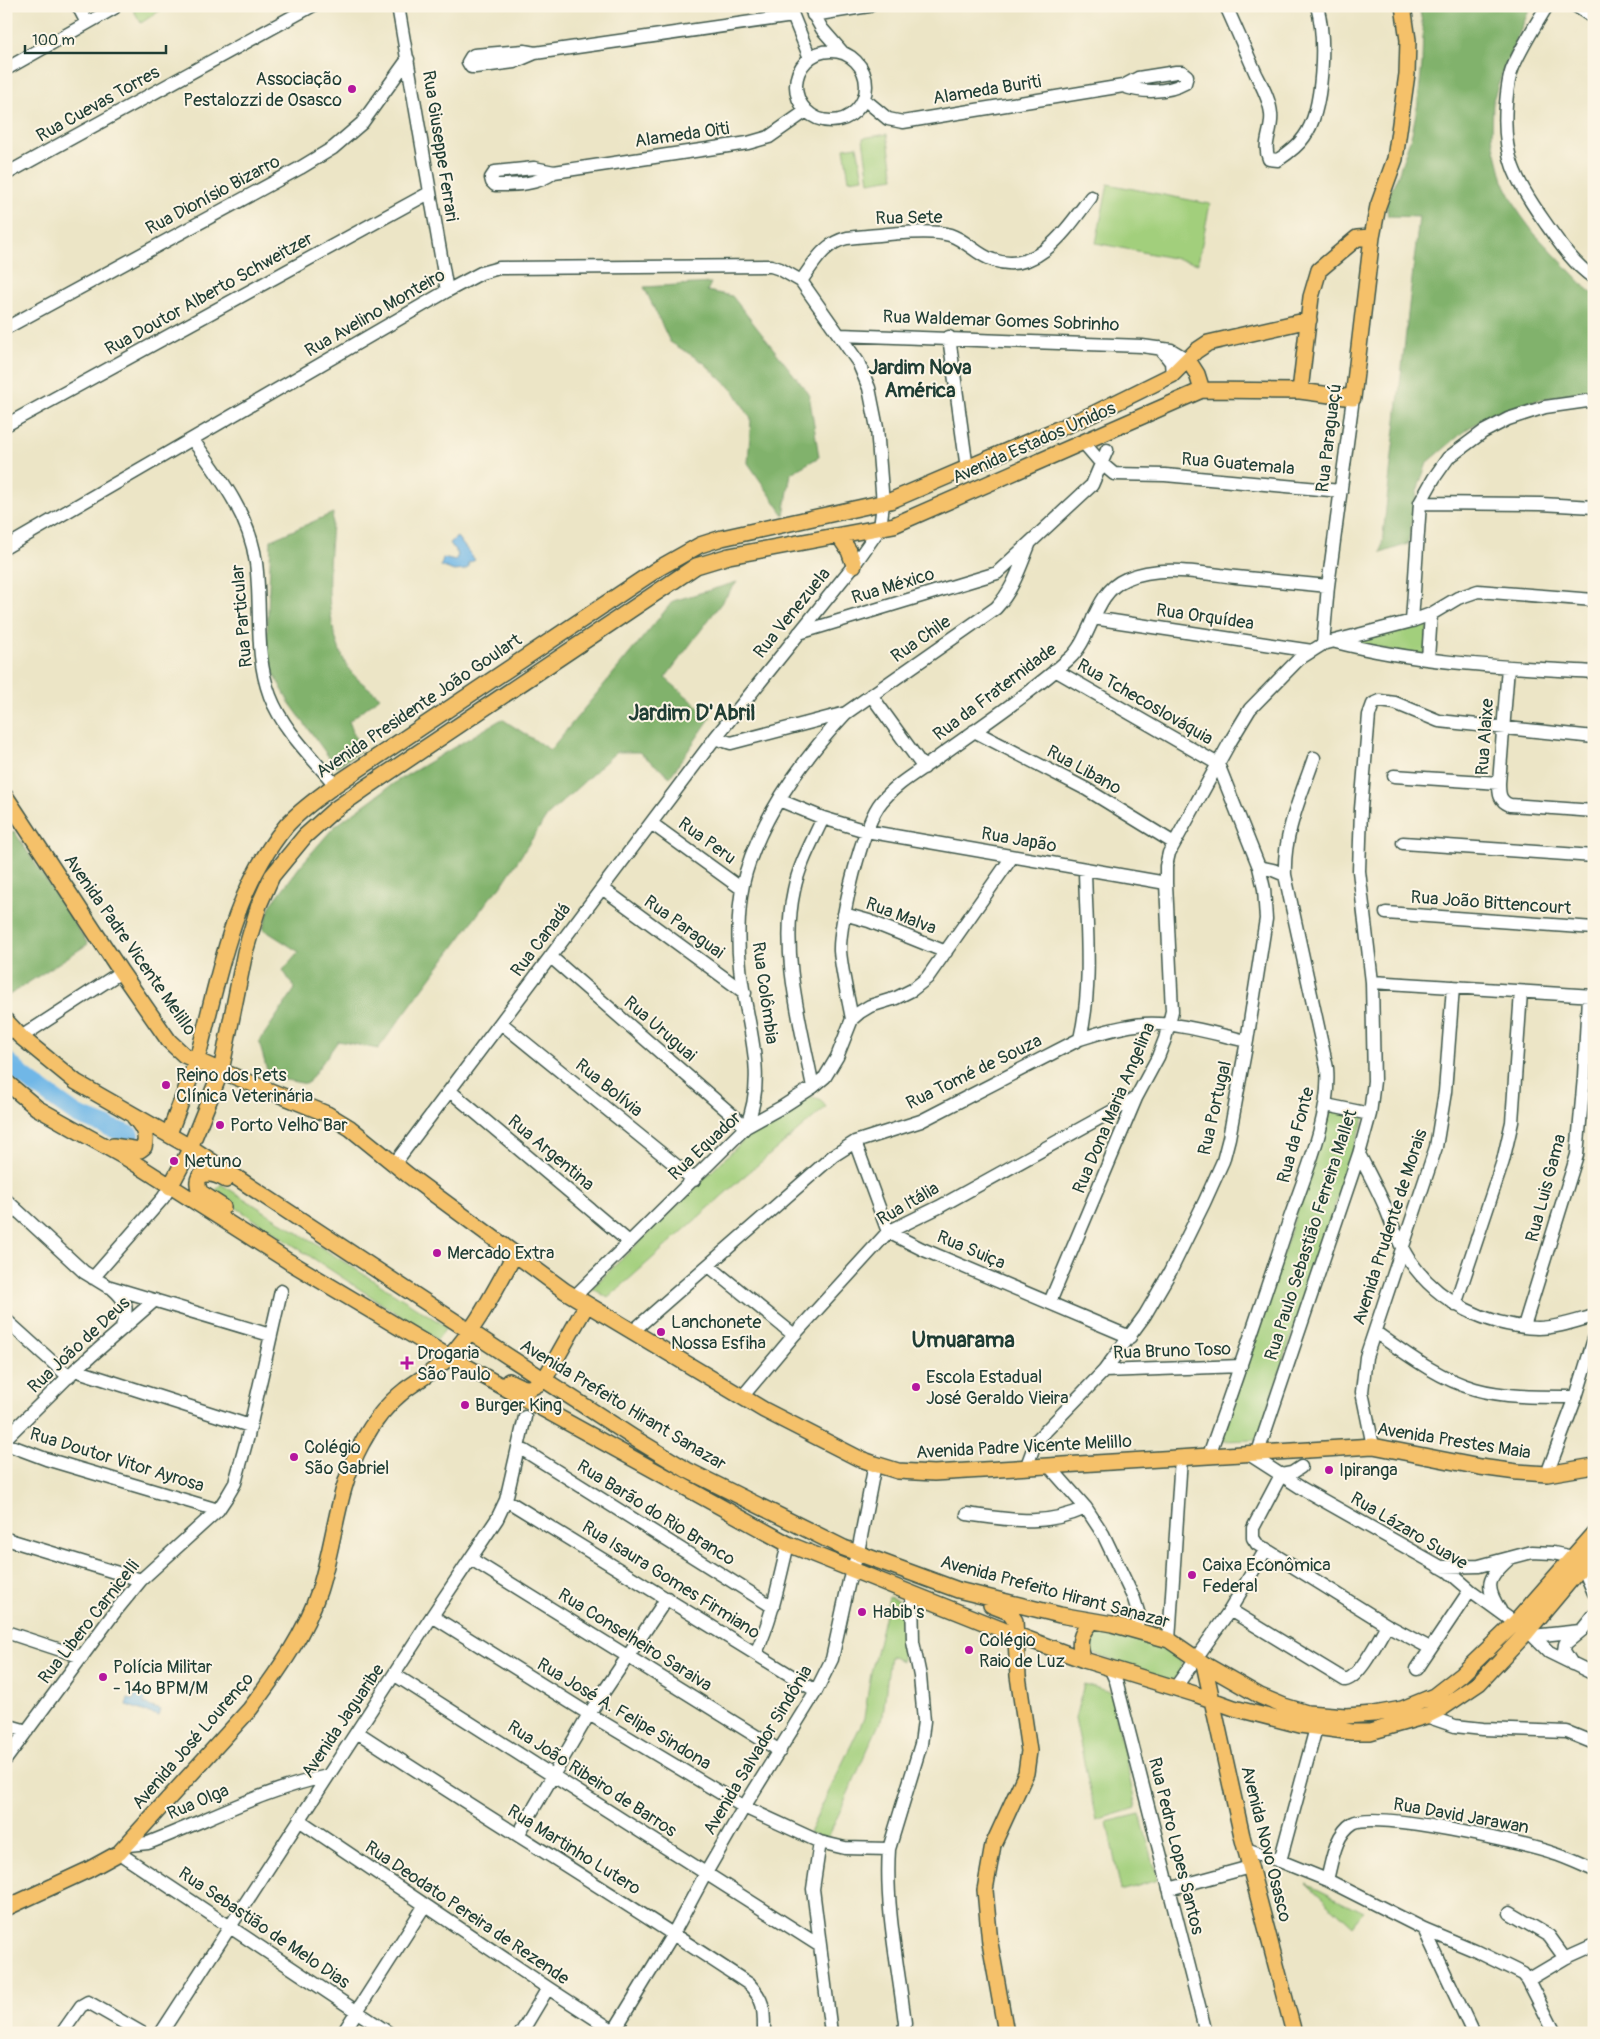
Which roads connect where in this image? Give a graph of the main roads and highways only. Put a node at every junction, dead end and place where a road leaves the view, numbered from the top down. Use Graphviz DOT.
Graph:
graph roads {
  1 [pos="1403,6"];
  2 [pos="1372,237"];
  3 [pos="1309,320"];
  4 [pos="1188,360"];
  5 [pos="1202,390"];
  6 [pos="1300,391"];
  7 [pos="882,504"];
  8 [pos="853,510"];
  9 [pos="880,528"];
  10 [pos="844,535"];
  11 [pos="854,564"];
  12 [pos="6,797"];
  13 [pos="6,1020"];
  14 [pos="202,1036"];
  15 [pos="227,1037"];
  16 [pos="196,1061"];
  17 [pos="221,1072"];
  18 [pos="6,1082"];
  19 [pos="124,1110"];
  20 [pos="168,1134"];
  21 [pos="101,1144"];
  22 [pos="188,1151"];
  23 [pos="173,1182"];
  24 [pos="290,1215"];
  25 [pos="257,1241"];
  26 [pos="515,1254"];
  27 [pos="580,1300"];
  28 [pos="470,1332"];
  29 [pos="449,1357"];
  30 [pos="476,1372"];
  31 [pos="544,1380"];
  32 [pos="1253,1453"];
  33 [pos="1594,1466"];
  34 [pos="1594,1533"];
  35 [pos="1594,1552"];
  36 [pos="1578,1561"];
  37 [pos="958,1590"];
  38 [pos="1092,1621"];
  39 [pos="1525,1630"];
  40 [pos="1016,1635"];
  41 [pos="1084,1660"];
  42 [pos="1200,1661"];
  43 [pos="1213,1700"];
  44 [pos="124,1849"];
  45 [pos="6,1908"];
  46 [pos="1006,2033"];
  47 [pos="1294,2033"];
  1 -- 2 [label="main road, Rua Paraguaçú"];
  2 -- 3 [label="main road"];
  2 -- 6 [label="main road, Rua Paraguaçú"];
  3 -- 4 [label="main road"];
  3 -- 6 [label="main road"];
  4 -- 5 [label="main road"];
  4 -- 7 [label="main road, Avenida Estados Unidos"];
  5 -- 6 [label="main road"];
  5 -- 9 [label="main road, Avenida Estados Unidos"];
  7 -- 8 [label="main road, Avenida Presidente João Goulart"];
  8 -- 10 [label="main road"];
  8 -- 14 [label="main road, Avenida Presidente João Goulart"];
  9 -- 10 [label="main road, Avenida Presidente João Goulart"];
  10 -- 11 [label="main road"];
  10 -- 15 [label="main road, Avenida Presidente João Goulart"];
  12 -- 16 [label="main road, Avenida Padre Vicente Melillo"];
  13 -- 19 [label="main road, Avenida Prefeito Hirant Sanazar"];
  14 -- 15 [label="main road"];
  14 -- 16 [label="main road, Avenida Presidente João Goulart"];
  15 -- 17 [label="main road, Avenida Presidente João Goulart"];
  16 -- 17 [label="main road, Avenida Padre Vicente Melillo"];
  16 -- 20 [label="main road, Avenida Presidente João Goulart"];
  17 -- 22 [label="main road, Avenida Presidente João Goulart"];
  17 -- 26 [label="main road, Avenida Padre Vicente Melillo"];
  18 -- 21 [label="main road"];
  19 -- 20 [label="main road, Avenida Prefeito Hirant Sanazar"];
  19 -- 21 [label="main road"];
  20 -- 22 [label="main road, Avenida Prefeito Hirant Sanazar"];
  21 -- 23 [label="main road"];
  22 -- 23 [label="main road, Avenida Presidente João Goulart"];
  22 -- 24 [label="main road, Avenida Prefeito Hirant Sanazar"];
  23 -- 25 [label="main road"];
  24 -- 25 [label="main road"];
  24 -- 28 [label="main road, Avenida Prefeito Hirant Sanazar"];
  25 -- 29 [label="main road"];
  26 -- 27 [label="main road, Avenida Padre Vicente Melillo"];
  26 -- 28 [label="main road, Avenida José Lourenço"];
  27 -- 31 [label="main road"];
  27 -- 32 [label="main road, Avenida Padre Vicente Melillo"];
  28 -- 29 [label="main road, Avenida José Lourenço"];
  28 -- 31 [label="main road, Avenida Prefeito Hirant Sanazar"];
  29 -- 30 [label="main road"];
  29 -- 44 [label="main road, Avenida José Lourenço"];
  30 -- 31 [label="main road"];
  30 -- 40 [label="main road"];
  31 -- 37 [label="main road, Avenida Prefeito Hirant Sanazar"];
  32 -- 33 [label="main road, Avenida Prestes Maia"];
  34 -- 36 [label="main road"];
  35 -- 36 [label="main road"];
  36 -- 39 [label="main road"];
  37 -- 38 [label="main road, Avenida Prefeito Hirant Sanazar"];
  37 -- 40 [label="main road"];
  38 -- 41 [label="main road"];
  38 -- 42 [label="main road, Avenida Prefeito Hirant Sanazar"];
  39 -- 42 [label="main road, Avenida Prefeito Hirant Sanazar"];
  39 -- 43 [label="main road"];
  40 -- 41 [label="main road"];
  40 -- 46 [label="main road"];
  41 -- 43 [label="main road"];
  42 -- 43 [label="main road, Avenida Novo Osasco"];
  43 -- 47 [label="main road, Avenida Novo Osasco"];
  44 -- 45 [label="main road, Rua Olga"];
}
